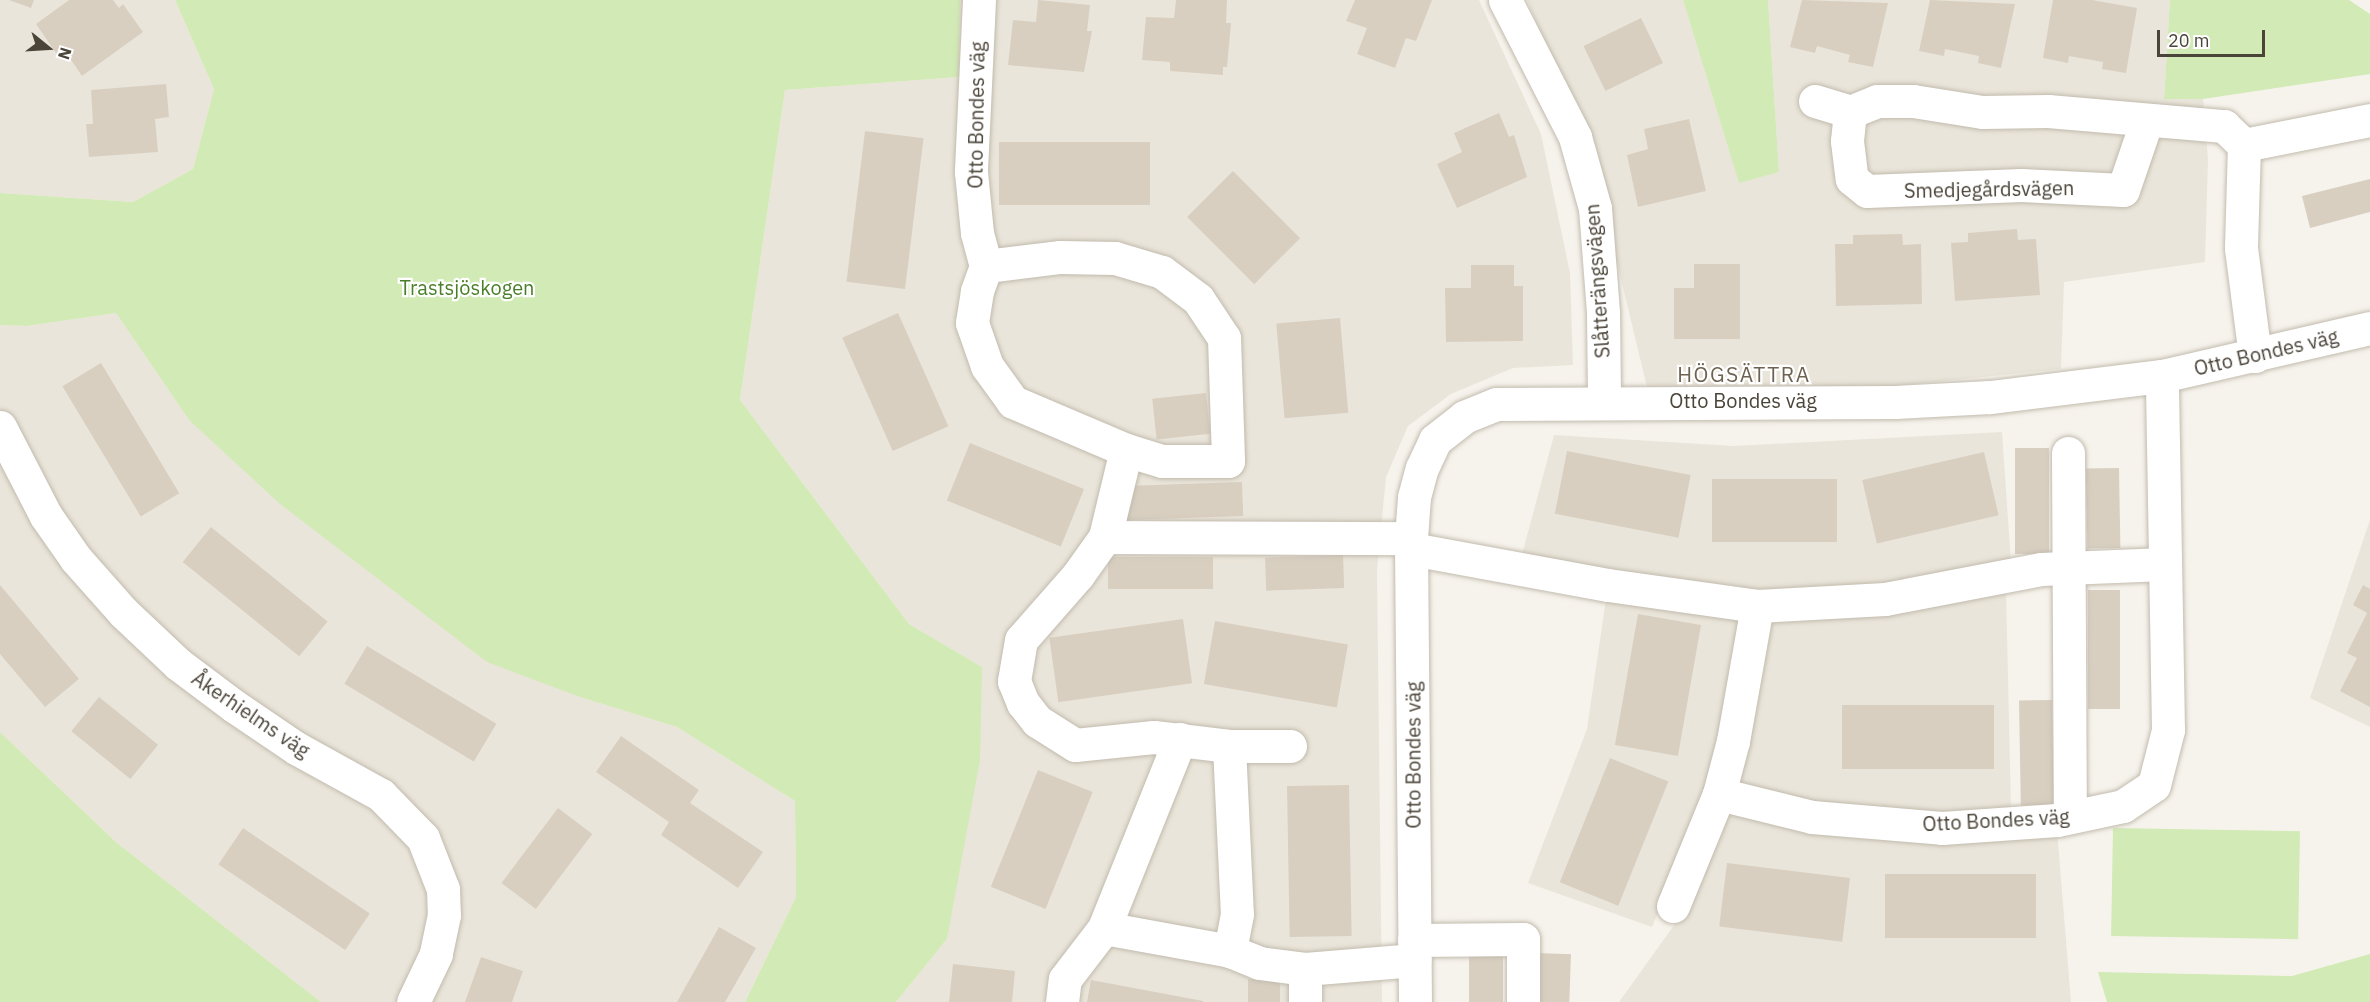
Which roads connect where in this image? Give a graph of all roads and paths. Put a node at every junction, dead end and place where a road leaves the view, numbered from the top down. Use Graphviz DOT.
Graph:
graph roads {
  1 [pos="979,0"];
  2 [pos="1505,0"];
  3 [pos="1815,101"];
  4 [pos="1850,112"];
  5 [pos="2147,120"];
  6 [pos="2370,120"];
  7 [pos="2244,145"];
  8 [pos="986,266"];
  9 [pos="2370,328"];
  10 [pos="2255,356"];
  11 [pos="2162,376"];
  12 [pos="1604,401"];
  13 [pos="0,427"];
  14 [pos="1126,450"];
  15 [pos="2068,453"];
  16 [pos="1105,537"];
  17 [pos="1411,543"];
  18 [pos="2165,564"];
  19 [pos="2067,567"];
  20 [pos="1757,606"];
  21 [pos="1180,740"];
  22 [pos="1229,746"];
  23 [pos="1290,746"];
  24 [pos="1719,794"];
  25 [pos="2070,817"];
  26 [pos="1673,906"];
  27 [pos="1104,928"];
  28 [pos="1414,950"];
  29 [pos="1230,951"];
  30 [pos="1305,969"];
  31 [pos="413,1002"];
  32 [pos="1062,1002"];
  33 [pos="1305,1002"];
  34 [pos="1415,1002"];
  35 [pos="1523,1002"];
  1 -- 8 [label="street, Otto Bondes väg"];
  2 -- 12 [label="street, Slåtterängsvägen"];
  3 -- 4 [label="street"];
  4 -- 5 [label="street"];
  4 -- 5 [label="street, Smedjegårdsvägen"];
  5 -- 7 [label="street"];
  6 -- 7 [label="street"];
  7 -- 10 [label="street"];
  8 -- 14 [label="street"];
  8 -- 14 [label="street"];
  9 -- 10 [label="street, Otto Bondes väg"];
  10 -- 11 [label="street, Otto Bondes väg"];
  11 -- 12 [label="street, Otto Bondes väg"];
  11 -- 18 [label="street, Otto Bondes väg"];
  12 -- 17 [label="street, Otto Bondes väg"];
  13 -- 31 [label="street, Åkerhielms väg"];
  14 -- 16 [label="street"];
  15 -- 19 [label="street"];
  16 -- 17 [label="street"];
  16 -- 21 [label="street"];
  17 -- 20 [label="street"];
  17 -- 28 [label="street, Otto Bondes väg"];
  18 -- 19 [label="street"];
  18 -- 25 [label="street, Otto Bondes väg"];
  19 -- 20 [label="street"];
  19 -- 25 [label="street"];
  20 -- 24 [label="street"];
  21 -- 22 [label="street"];
  21 -- 27 [label="street"];
  22 -- 23 [label="street"];
  22 -- 29 [label="street"];
  24 -- 25 [label="street, Otto Bondes väg"];
  24 -- 26 [label="street"];
  27 -- 29 [label="street"];
  27 -- 32 [label="street"];
  28 -- 30 [label="street"];
  28 -- 34 [label="street, Otto Bondes väg"];
  28 -- 35 [label="street"];
  29 -- 30 [label="street"];
  30 -- 33 [label="street"];
}
